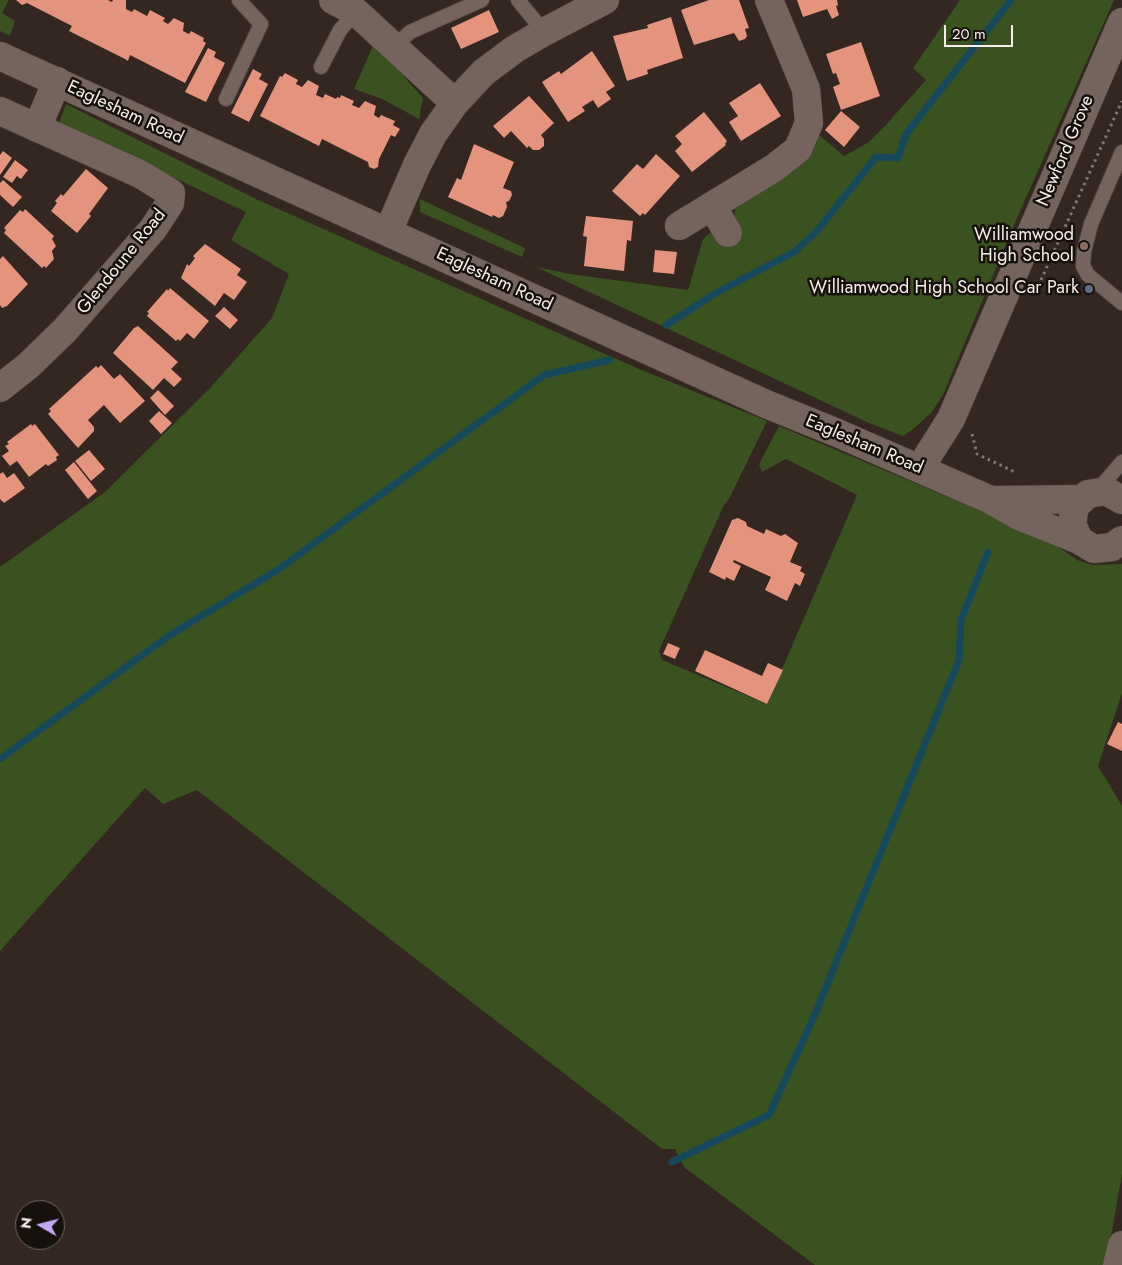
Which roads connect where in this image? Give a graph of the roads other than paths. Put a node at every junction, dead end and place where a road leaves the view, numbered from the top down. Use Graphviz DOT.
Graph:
graph roads {
  1 [pos="239,0"];
  2 [pos="482,0"];
  3 [pos="518,0"];
  4 [pos="605,0"];
  5 [pos="769,0"];
  6 [pos="344,6"];
  7 [pos="1122,22"];
  8 [pos="544,32"];
  9 [pos="394,47"];
  10 [pos="0,56"];
  11 [pos="321,67"];
  12 [pos="57,81"];
  13 [pos="226,99"];
  14 [pos="455,103"];
  15 [pos="0,111"];
  16 [pos="37,128"];
  17 [pos="1122,152"];
  18 [pos="712,206"];
  19 [pos="679,226"];
  20 [pos="388,232"];
  21 [pos="728,233"];
  22 [pos="1122,303"];
  23 [pos="0,388"];
  24 [pos="1122,462"];
  25 [pos="920,468"];
  26 [pos="1089,495"];
  27 [pos="991,500"];
  28 [pos="1122,500"];
  29 [pos="1079,540"];
  30 [pos="1119,546"];
  31 [pos="1122,1246"];
  32 [pos="1118,1265"];
  1 -- 13 [label="lane"];
  2 -- 9 [label="lane"];
  3 -- 8 [label="lane"];
  4 -- 8 [label="street"];
  5 -- 18 [label="street"];
  6 -- 9 [label="street"];
  6 -- 11 [label="lane"];
  7 -- 25 [label="street, Newford Grove"];
  8 -- 14 [label="street"];
  9 -- 14 [label="street"];
  10 -- 12 [label="street, Eaglesham Road"];
  12 -- 16 [label="street"];
  12 -- 20 [label="street, Eaglesham Road"];
  14 -- 20 [label="street"];
  15 -- 16 [label="street, Glendoune Road"];
  16 -- 23 [label="street, Glendoune Road"];
  17 -- 22 [label="lane"];
  18 -- 19 [label="street"];
  18 -- 21 [label="street"];
  20 -- 25 [label="street, Eaglesham Road"];
  24 -- 26 [label="lane"];
  25 -- 27 [label="street, Eaglesham Road"];
  26 -- 27 [label="street, Eaglesham Road"];
  26 -- 28 [label="street, Eaglesham Road"];
  26 -- 29 [label="street"];
  27 -- 29 [label="street, Eaglesham Road"];
  29 -- 30 [label="street, Eaglesham Road"];
  31 -- 32 [label="street"];
}
